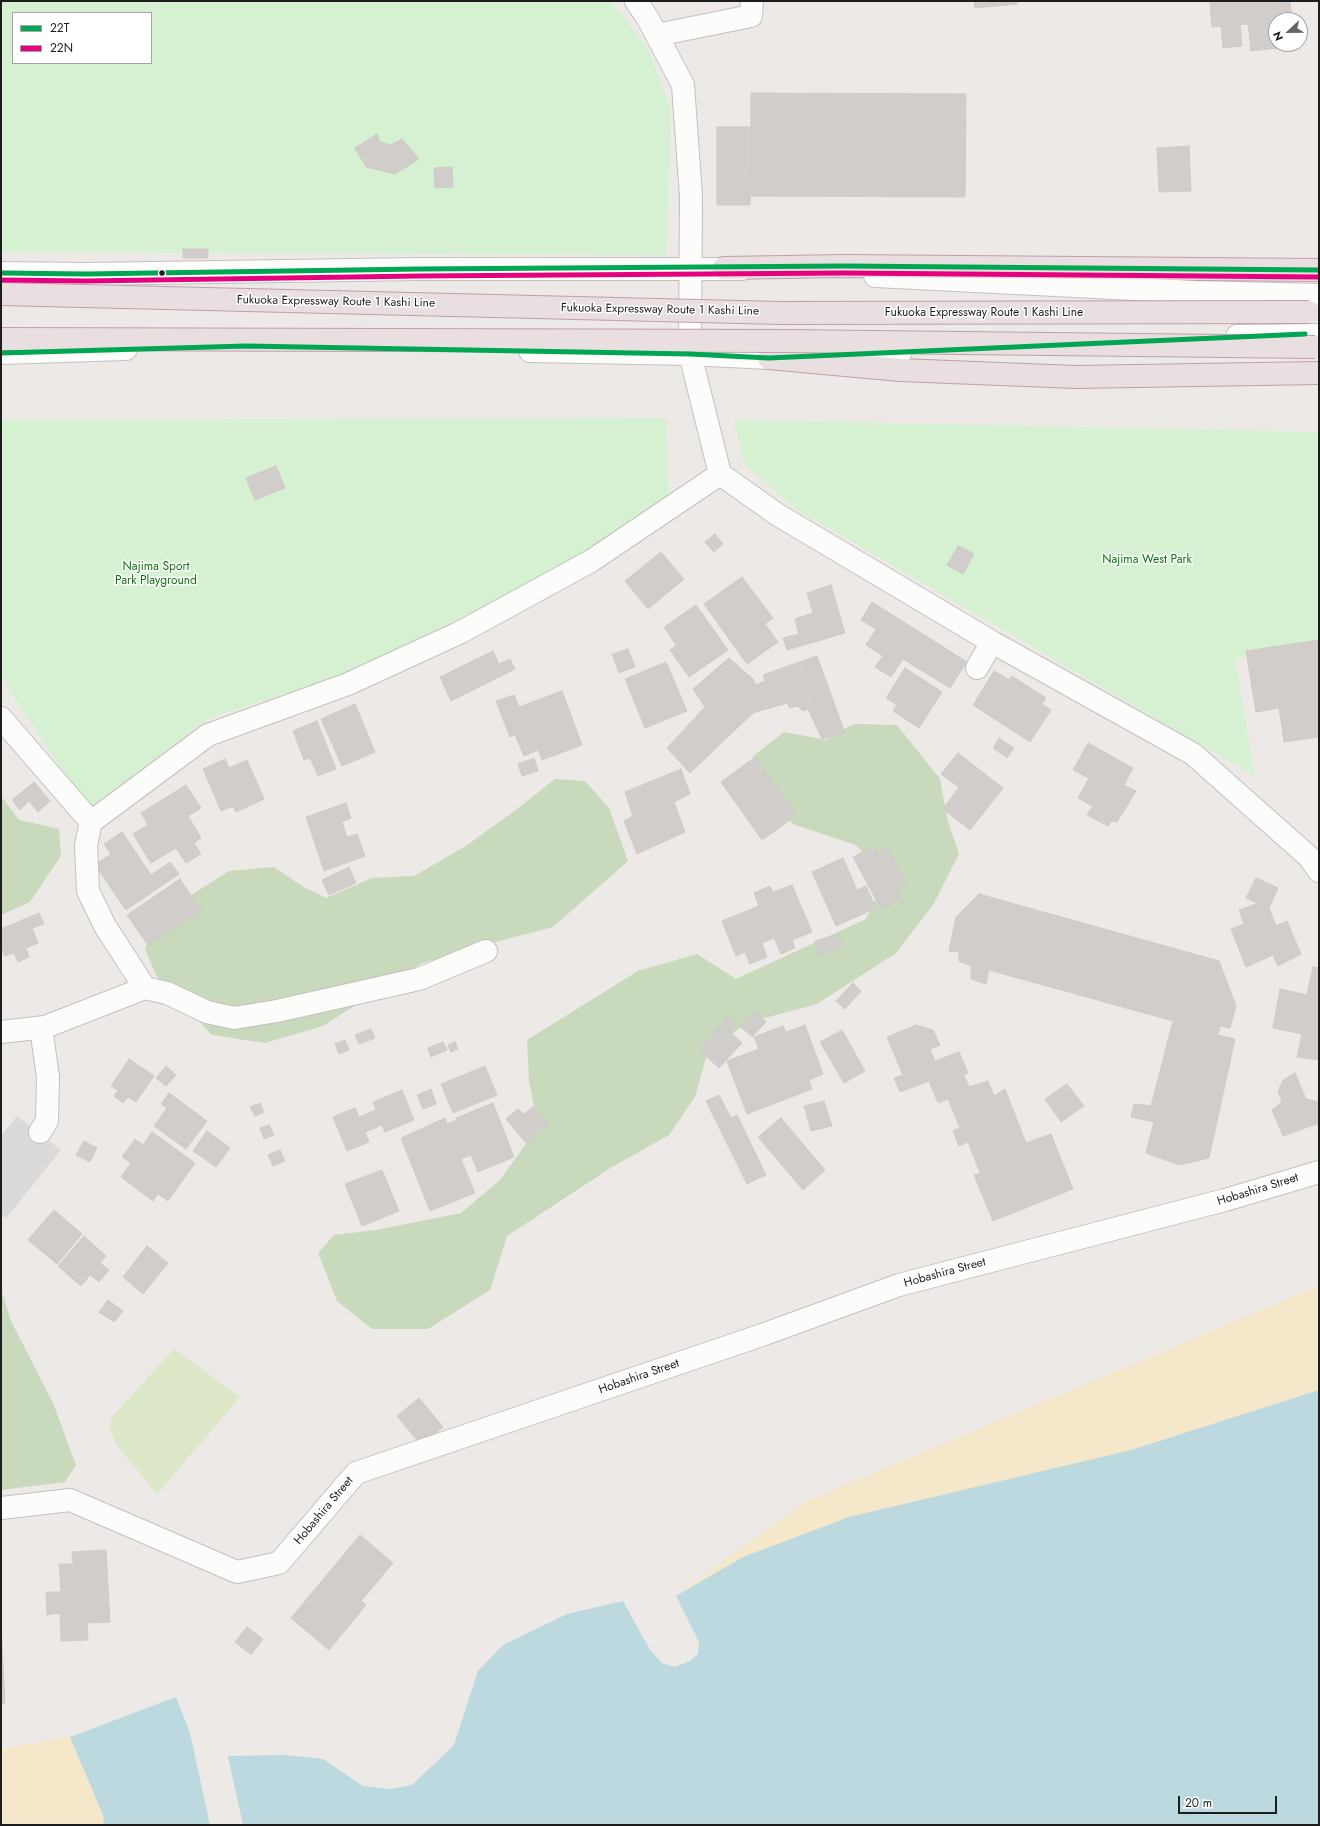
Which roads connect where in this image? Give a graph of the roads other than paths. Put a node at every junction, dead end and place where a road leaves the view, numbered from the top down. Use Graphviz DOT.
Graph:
graph roads {
  1 [pos="636,1"];
  2 [pos="752,1"];
  3 [pos="657,35"];
  4 [pos="691,268"];
  5 [pos="724,268"];
  6 [pos="1311,270"];
  7 [pos="1,273"];
  8 [pos="1,294"];
  9 [pos="1311,295"];
  10 [pos="1319,312"];
  11 [pos="1,339"];
  12 [pos="1314,339"];
  13 [pos="1,353"];
  14 [pos="690,354"];
  15 [pos="770,358"];
  16 [pos="1311,373"];
  17 [pos="720,474"];
  18 [pos="992,642"];
  19 [pos="977,668"];
  20 [pos="1,718"];
  21 [pos="91,822"];
  22 [pos="1319,871"];
  23 [pos="486,951"];
  24 [pos="145,988"];
  25 [pos="41,1028"];
  26 [pos="1,1032"];
  27 [pos="40,1132"];
  28 [pos="1319,1172"];
  29 [pos="1,1508"];
  1 -- 3 [label="street"];
  2 -- 3 [label="street"];
  3 -- 4 [label="street"];
  4 -- 5 [label="street"];
  4 -- 7 [label="street"];
  4 -- 14 [label="street"];
  5 -- 6 [label="highway"];
  5 -- 9 [label="street"];
  8 -- 10 [label="highway, Fukuoka Expressway Route 1 Kashi Line, bridge"];
  11 -- 12 [label="highway, bridge"];
  12 -- 15 [label="street"];
  13 -- 14 [label="street"];
  14 -- 15 [label="street"];
  14 -- 17 [label="street"];
  15 -- 16 [label="highway"];
  17 -- 18 [label="street"];
  17 -- 21 [label="street"];
  18 -- 19 [label="street"];
  18 -- 22 [label="street"];
  20 -- 21 [label="street"];
  21 -- 24 [label="street"];
  23 -- 24 [label="street"];
  24 -- 25 [label="street"];
  25 -- 26 [label="street"];
  25 -- 27 [label="street"];
  28 -- 29 [label="street, Hobashira Street"];
}
